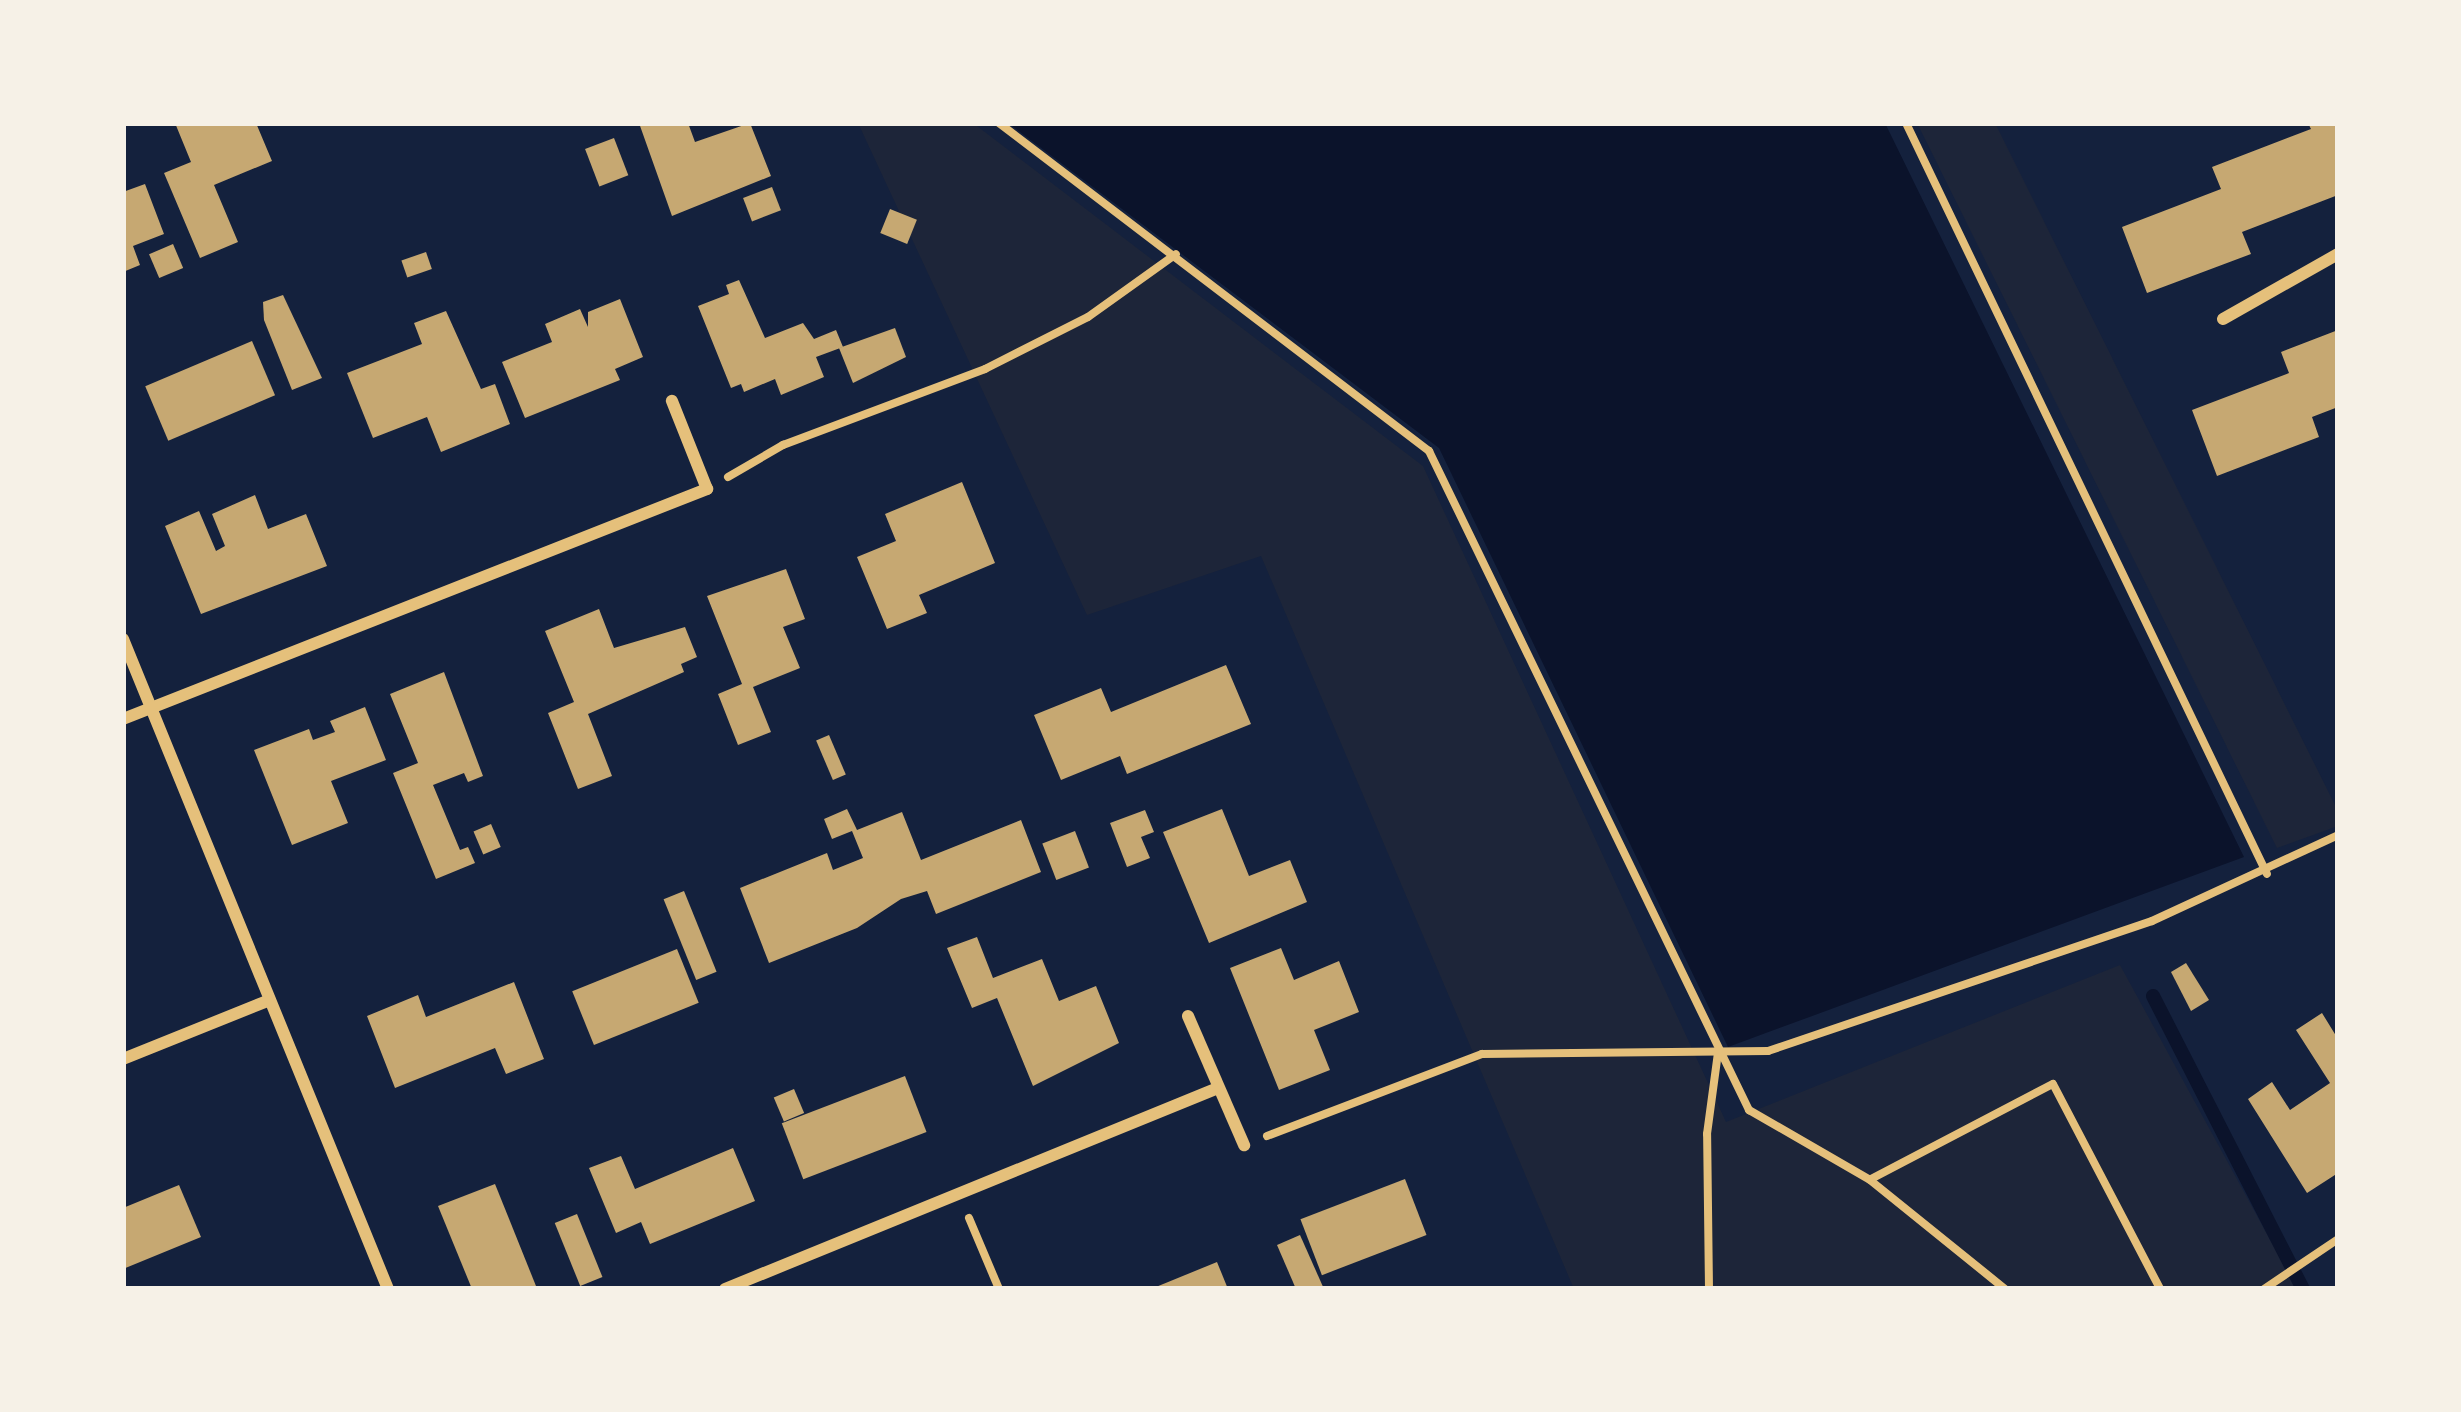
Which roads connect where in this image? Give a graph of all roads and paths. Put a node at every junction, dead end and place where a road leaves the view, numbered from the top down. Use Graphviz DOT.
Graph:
graph roads {
  1 [pos="999,123"];
  2 [pos="1906,123"];
  3 [pos="1176,254"];
  4 [pos="2338,254"];
  5 [pos="2222,319"];
  6 [pos="672,400"];
  7 [pos="707,489"];
  8 [pos="123,639"];
  9 [pos="151,708"];
  10 [pos="123,718"];
  11 [pos="2338,835"];
  12 [pos="2266,874"];
  13 [pos="270,1000"];
  14 [pos="1188,1016"];
  15 [pos="1718,1052"];
  16 [pos="123,1060"];
  17 [pos="1218,1088"];
  18 [pos="1244,1145"];
  19 [pos="1870,1180"];
  20 [pos="960,1196"];
  21 [pos="2338,1239"];
  22 [pos="388,1289"];
  23 [pos="725,1289"];
  24 [pos="998,1289"];
  25 [pos="1708,1289"];
  26 [pos="2005,1289"];
  27 [pos="2160,1289"];
  28 [pos="2264,1289"];
  1 -- 3 [label="path"];
  2 -- 12 [label="path"];
  3 -- 7 [label="path"];
  3 -- 15 [label="path"];
  4 -- 5 [label="street"];
  6 -- 7 [label="street"];
  7 -- 9 [label="street"];
  8 -- 9 [label="street"];
  9 -- 10 [label="street"];
  9 -- 13 [label="street"];
  11 -- 12 [label="path"];
  12 -- 15 [label="path"];
  13 -- 16 [label="street"];
  13 -- 22 [label="street"];
  14 -- 17 [label="street"];
  15 -- 18 [label="path"];
  15 -- 19 [label="path"];
  15 -- 25 [label="path"];
  17 -- 18 [label="street"];
  17 -- 20 [label="street"];
  19 -- 26 [label="path"];
  19 -- 27 [label="path"];
  20 -- 23 [label="street"];
  20 -- 24 [label="path"];
  21 -- 28 [label="path"];
}
